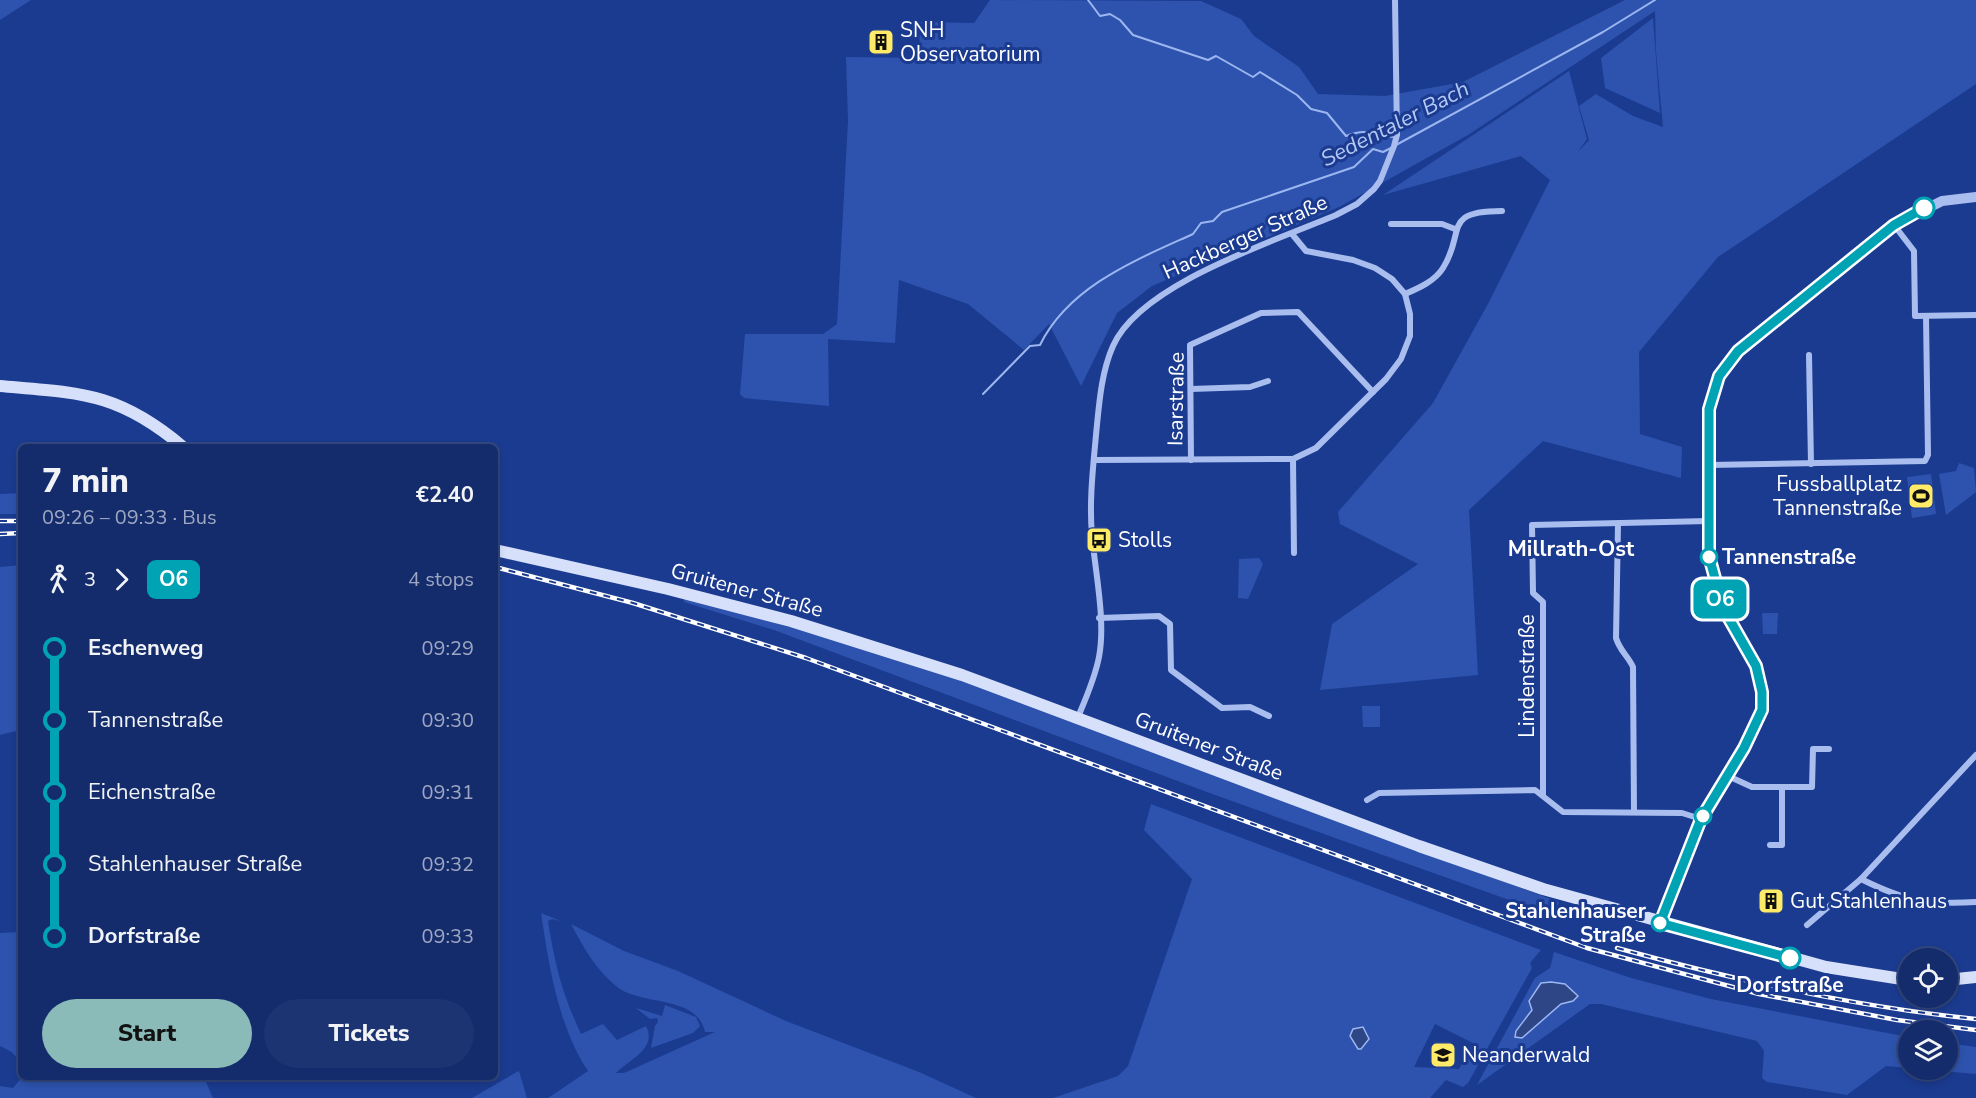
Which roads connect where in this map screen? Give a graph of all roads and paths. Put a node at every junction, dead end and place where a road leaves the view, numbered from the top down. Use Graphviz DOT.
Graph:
graph roads {
  1 [pos="1395,0"];
  2 [pos="1976,197"];
  3 [pos="1502,211"];
  4 [pos="1391,224"];
  5 [pos="1894,225"];
  6 [pos="1455,229"];
  7 [pos="1292,234"];
  8 [pos="1405,294"];
  9 [pos="1976,315"];
  10 [pos="1926,316"];
  11 [pos="1809,355"];
  12 [pos="1268,381"];
  13 [pos="0,386"];
  14 [pos="1191,389"];
  15 [pos="1373,392"];
  16 [pos="179,444"];
  17 [pos="1293,459"];
  18 [pos="1094,460"];
  19 [pos="1191,460"];
  20 [pos="1811,464"];
  21 [pos="1709,465"];
  22 [pos="1709,521"];
  23 [pos="1618,524"];
  24 [pos="498,551"];
  25 [pos="1293,553"];
  26 [pos="1099,618"];
  27 [pos="1269,716"];
  28 [pos="1078,717"];
  29 [pos="1829,749"];
  30 [pos="1976,755"];
  31 [pos="1728,776"];
  32 [pos="1782,789"];
  33 [pos="1543,794"];
  34 [pos="1367,800"];
  35 [pos="1634,813"];
  36 [pos="1701,819"];
  37 [pos="1770,845"];
  38 [pos="1861,879"];
  39 [pos="1976,902"];
  40 [pos="1660,923"];
  41 [pos="1808,925"];
  42 [pos="1976,976"];
  43 [pos="1898,978"];
  44 [pos="1958,978"];
  1 -- 7 [label="street, Hackberger Straße"];
  2 -- 5 [label="street"];
  3 -- 6 [label="street"];
  4 -- 6 [label="street"];
  5 -- 10 [label="street"];
  5 -- 21 [label="street"];
  6 -- 8 [label="street"];
  7 -- 8 [label="street"];
  7 -- 18 [label="street, Hackberger Straße"];
  8 -- 15 [label="street"];
  9 -- 10 [label="street"];
  10 -- 20 [label="street"];
  11 -- 20 [label="street"];
  12 -- 14 [label="street"];
  13 -- 16 [label="main road"];
  14 -- 15 [label="street, Isarstraße"];
  14 -- 19 [label="street, Isarstraße"];
  15 -- 17 [label="street"];
  17 -- 19 [label="street"];
  17 -- 25 [label="street"];
  18 -- 19 [label="street"];
  18 -- 26 [label="street, Hackberger Straße"];
  20 -- 21 [label="street"];
  21 -- 22 [label="street"];
  22 -- 23 [label="street, Lindenstraße"];
  22 -- 31 [label="street"];
  23 -- 33 [label="street, Lindenstraße"];
  23 -- 35 [label="street"];
  24 -- 28 [label="main road, Gruitener Straße"];
  26 -- 27 [label="street"];
  26 -- 28 [label="street, Hackberger Straße"];
  28 -- 40 [label="main road, Gruitener Straße"];
  29 -- 32 [label="street"];
  30 -- 38 [label="street"];
  31 -- 32 [label="street"];
  31 -- 36 [label="street"];
  32 -- 37 [label="street"];
  33 -- 34 [label="street"];
  33 -- 35 [label="street"];
  35 -- 36 [label="street"];
  36 -- 40 [label="street"];
  38 -- 39 [label="street"];
  38 -- 41 [label="street"];
  40 -- 43 [label="main road, Gruitener Straße"];
  42 -- 44 [label="main road"];
}
